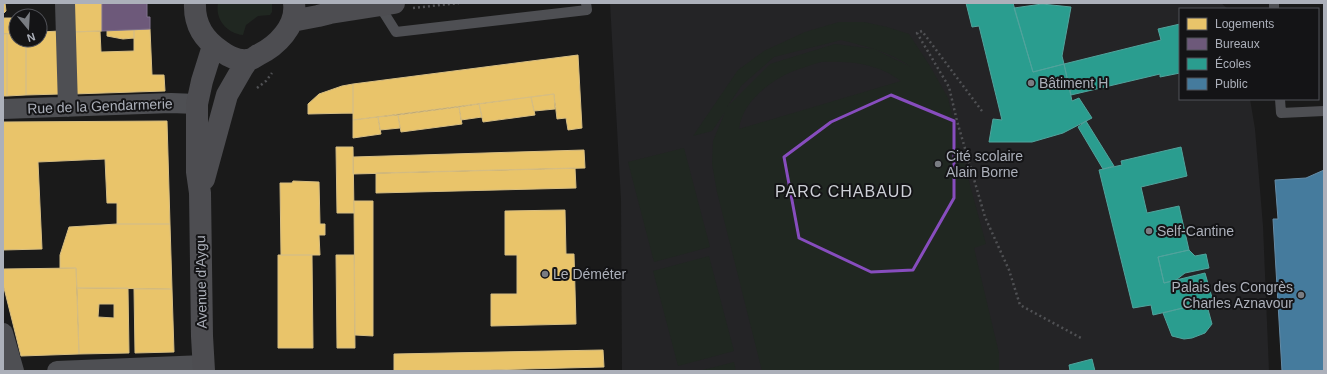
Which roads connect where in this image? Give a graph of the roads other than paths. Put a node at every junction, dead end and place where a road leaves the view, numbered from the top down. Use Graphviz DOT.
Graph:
graph roads {
  1 [pos="65,3"];
  2 [pos="195,3"];
  3 [pos="586,3"];
  4 [pos="386,4"];
  5 [pos="293,12"];
  6 [pos="213,46"];
  7 [pos="248,60"];
  8 [pos="1280,100"];
  9 [pos="197,104"];
  10 [pos="68,107"];
  11 [pos="3,109"];
  12 [pos="1324,111"];
  13 [pos="200,193"];
  14 [pos="3,332"];
  15 [pos="204,368"];
  16 [pos="14,371"];
  17 [pos="58,371"];
  1 -- 10 [label="street"];
  2 -- 6 [label="main road"];
  3 -- 4 [label="lane"];
  4 -- 5 [label="main road"];
  5 -- 7 [label="main road"];
  6 -- 7 [label="main road"];
  6 -- 9 [label="main road, Avenue d'Aygu"];
  7 -- 13 [label="main road, Avenue d'Aygu"];
  8 -- 12 [label="lane"];
  9 -- 10 [label="street, Rue de la Gendarmerie"];
  9 -- 13 [label="main road, Avenue d'Aygu"];
  10 -- 11 [label="street, Rue de la Gendarmerie"];
  13 -- 15 [label="main road, Avenue d'Aygu"];
  14 -- 16 [label="street"];
  15 -- 17 [label="street"];
}
